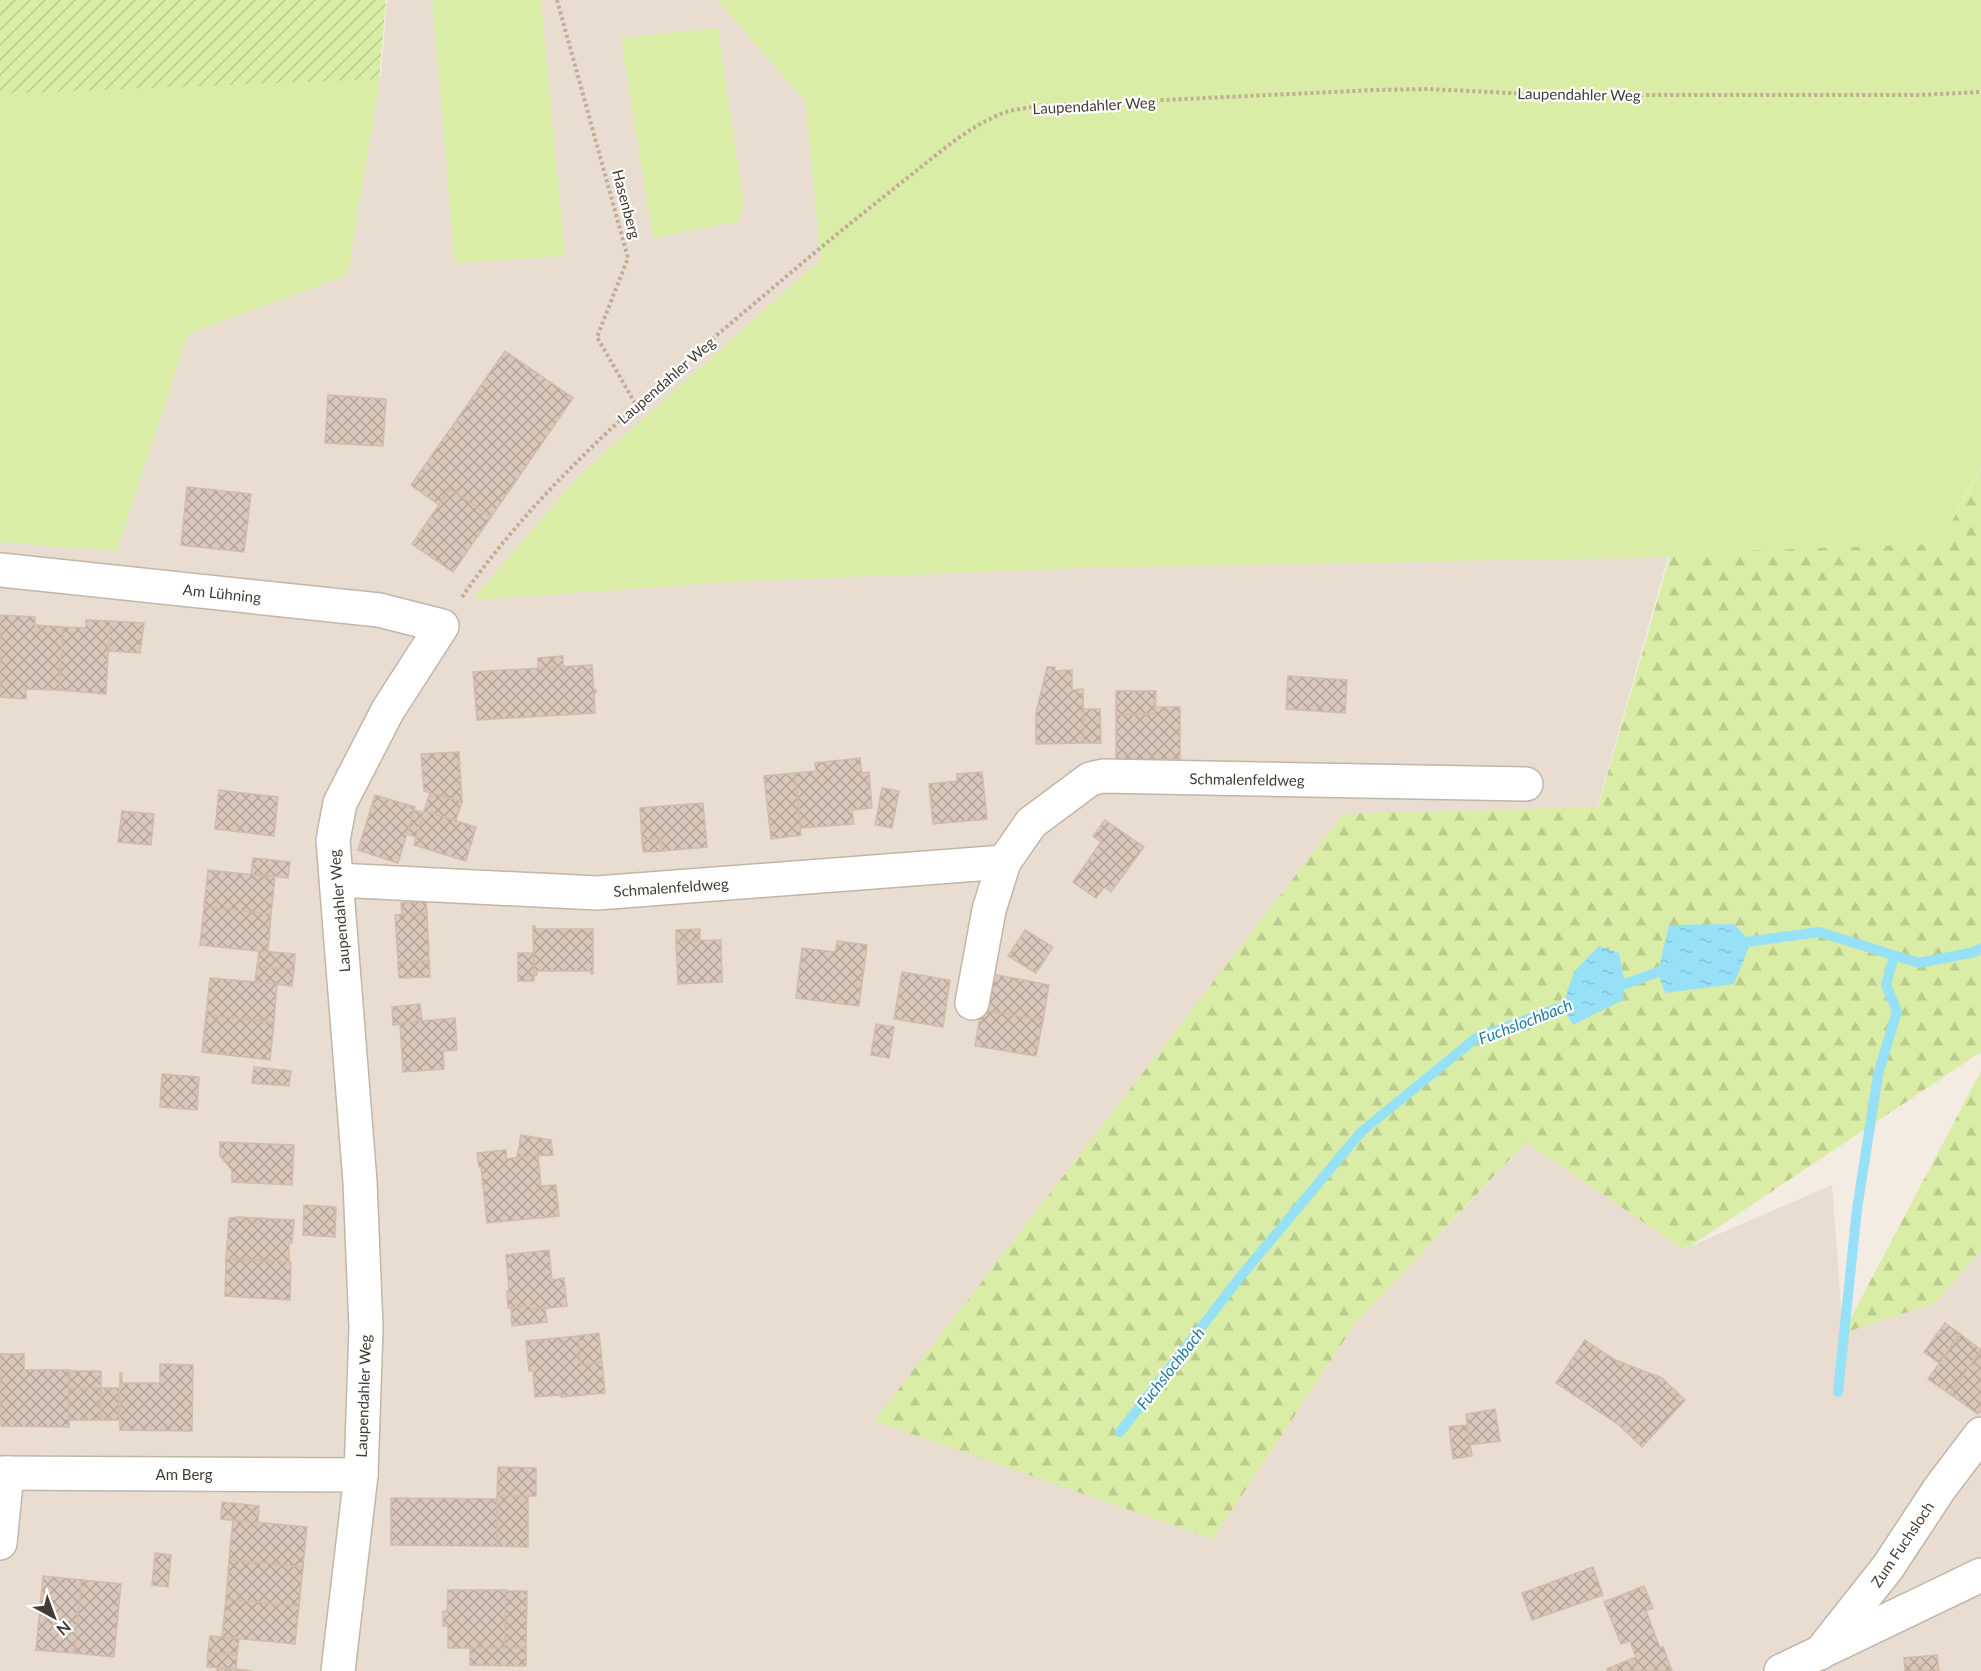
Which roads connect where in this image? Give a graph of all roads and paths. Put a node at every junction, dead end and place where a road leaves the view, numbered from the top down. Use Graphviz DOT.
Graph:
graph roads {
  1 [pos="557,0"];
  2 [pos="1981,92"];
  3 [pos="636,405"];
  4 [pos="0,570"];
  5 [pos="442,626"];
  6 [pos="1526,784"];
  7 [pos="1004,862"];
  8 [pos="337,880"];
  9 [pos="972,1003"];
  10 [pos="1981,1434"];
  11 [pos="3,1473"];
  12 [pos="361,1475"];
  13 [pos="0,1543"];
  14 [pos="1981,1575"];
  15 [pos="1820,1653"];
  16 [pos="338,1671"];
  17 [pos="1781,1671"];
  1 -- 3 [label="path, Hasenberg"];
  2 -- 3 [label="path, Laupendahler Weg"];
  3 -- 5 [label="path, Laupendahler Weg"];
  4 -- 5 [label="street, Am Lühning"];
  5 -- 8 [label="street, Laupendahler Weg"];
  6 -- 7 [label="street, Schmalenfeldweg"];
  7 -- 8 [label="street, Schmalenfeldweg"];
  7 -- 9 [label="street, Schmalenfeldweg"];
  8 -- 12 [label="street, Laupendahler Weg"];
  10 -- 15 [label="street, Zum Fuchsloch"];
  11 -- 12 [label="street, Am Berg"];
  11 -- 13 [label="street, Am Berg"];
  12 -- 16 [label="street, Laupendahler Weg"];
  14 -- 15 [label="street, Zum Fuchsloch"];
  15 -- 17 [label="street, Zum Fuchsloch"];
}
